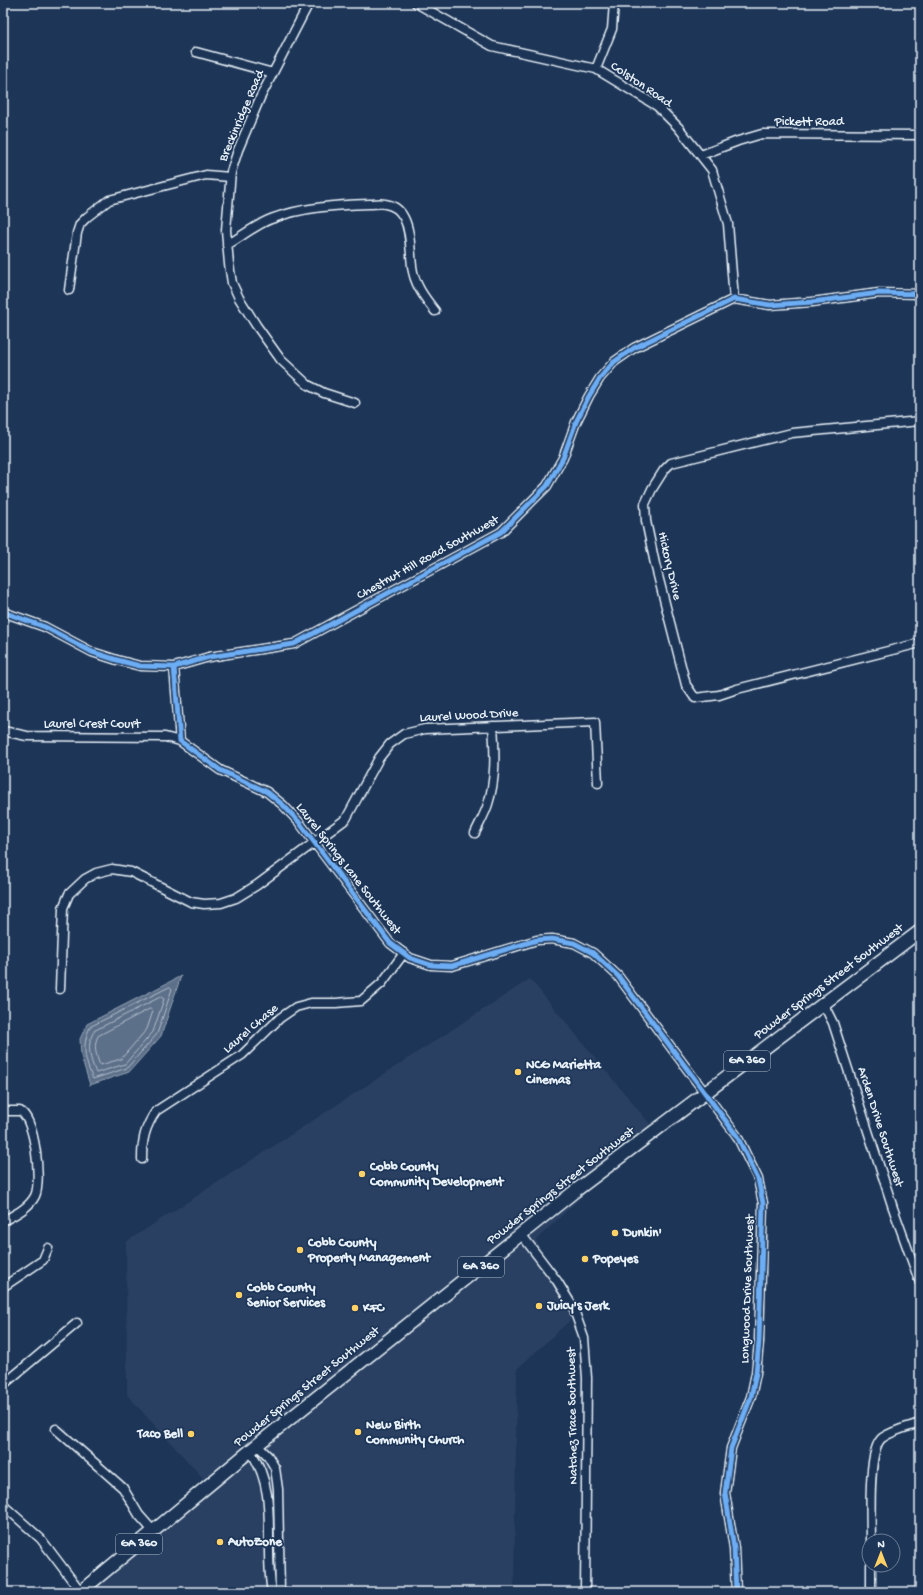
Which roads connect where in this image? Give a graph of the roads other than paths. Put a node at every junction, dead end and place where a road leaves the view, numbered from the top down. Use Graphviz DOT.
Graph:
graph roads {
  1 [pos="309,3"];
  2 [pos="416,3"];
  3 [pos="614,3"];
  4 [pos="196,52"];
  5 [pos="596,69"];
  6 [pos="273,73"];
  7 [pos="920,135"];
  8 [pos="701,155"];
  9 [pos="230,176"];
  10 [pos="227,245"];
  11 [pos="69,290"];
  12 [pos="920,294"];
  13 [pos="734,299"];
  14 [pos="435,311"];
  15 [pos="355,403"];
  16 [pos="920,421"];
  17 [pos="3,612"];
  18 [pos="920,643"];
  19 [pos="174,667"];
  20 [pos="493,726"];
  21 [pos="3,731"];
  22 [pos="180,741"];
  23 [pos="598,783"];
  24 [pos="475,833"];
  25 [pos="315,843"];
  26 [pos="920,931"];
  27 [pos="404,953"];
  28 [pos="60,989"];
  29 [pos="823,1003"];
  30 [pos="704,1093"];
  31 [pos="3,1111"];
  32 [pos="142,1160"];
  33 [pos="3,1221"];
  34 [pos="521,1234"];
  35 [pos="48,1248"];
  36 [pos="920,1283"];
  37 [pos="3,1287"];
  38 [pos="77,1323"];
  39 [pos="3,1385"];
  40 [pos="920,1423"];
  41 [pos="56,1429"];
  42 [pos="254,1448"];
  43 [pos="3,1505"];
  44 [pos="154,1532"];
  45 [pos="871,1533"];
  46 [pos="870,1573"];
  47 [pos="80,1592"];
  48 [pos="272,1592"];
  49 [pos="280,1592"];
  50 [pos="585,1592"];
  51 [pos="736,1592"];
  52 [pos="871,1592"];
  1 -- 6 [label="street, Breckinridge Road"];
  2 -- 5 [label="street, Colston Road"];
  3 -- 5 [label="street"];
  4 -- 6 [label="street"];
  5 -- 8 [label="street, Colston Road"];
  6 -- 9 [label="street, Breckinridge Road"];
  7 -- 8 [label="street, Pickett Road"];
  8 -- 13 [label="street, Colston Road"];
  9 -- 10 [label="street, Breckinridge Road"];
  9 -- 11 [label="street"];
  10 -- 14 [label="street"];
  10 -- 15 [label="street, Breckinridge Road"];
  12 -- 13 [label="street"];
  13 -- 19 [label="street, Chestnut Hill Road Southwest"];
  16 -- 18 [label="street, Hickory Drive"];
  17 -- 19 [label="street, Chestnut Hill Road Southwest"];
  19 -- 22 [label="street"];
  20 -- 23 [label="street, Laurel Wood Drive"];
  20 -- 24 [label="street"];
  20 -- 25 [label="street, Laurel Wood Drive"];
  21 -- 22 [label="street, Laurel Crest Court"];
  22 -- 25 [label="street, Laurel Springs Lane Southwest"];
  25 -- 27 [label="street, Laurel Springs Lane Southwest"];
  25 -- 28 [label="street, Laurel Wood Drive"];
  26 -- 29 [label="main road, Powder Springs Street Southwest / GA 360"];
  27 -- 30 [label="street, Laurel Springs Lane Southwest"];
  27 -- 32 [label="street, Laurel Chase"];
  29 -- 30 [label="main road, Powder Springs Street Southwest / GA 360"];
  29 -- 36 [label="street, Arden Drive Southwest"];
  30 -- 34 [label="main road, Powder Springs Street Southwest / GA 360"];
  30 -- 51 [label="street, Longwood Drive Southwest"];
  31 -- 33 [label="street"];
  34 -- 42 [label="main road, Powder Springs Street Southwest / GA 360"];
  34 -- 50 [label="street, Natchez Trace Southwest"];
  35 -- 37 [label="street"];
  38 -- 39 [label="street"];
  40 -- 45 [label="street"];
  41 -- 44 [label="street"];
  42 -- 44 [label="main road, Powder Springs Street Southwest / GA 360"];
  42 -- 48 [label="street"];
  42 -- 49 [label="street"];
  43 -- 47 [label="street"];
  44 -- 47 [label="main road, GA 360"];
  46 -- 52 [label="street"];
}
